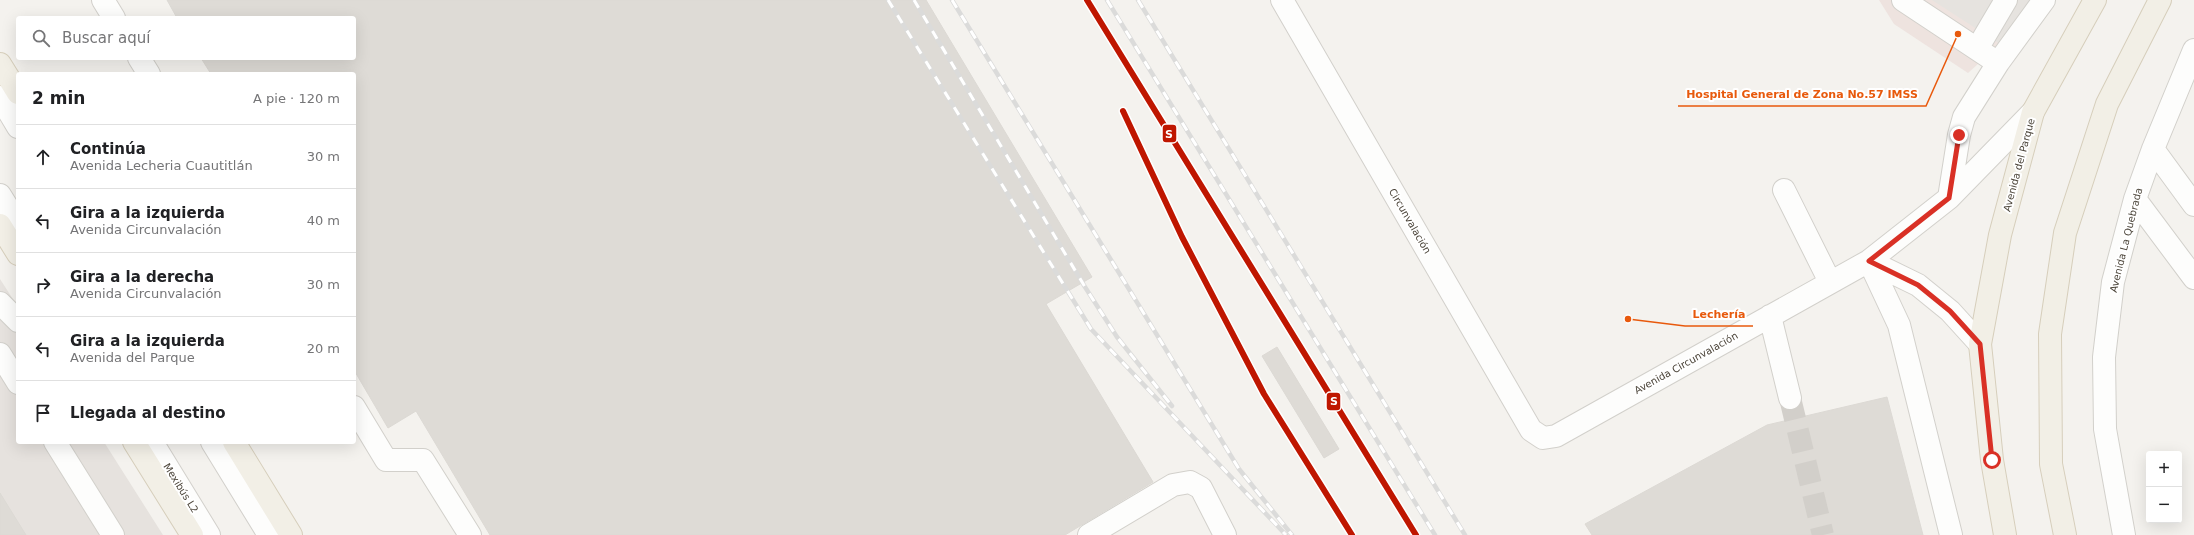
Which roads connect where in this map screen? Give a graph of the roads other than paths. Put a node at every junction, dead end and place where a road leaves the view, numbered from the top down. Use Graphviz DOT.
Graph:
graph roads {
  1 [pos="103,0"];
  2 [pos="1282,0"];
  3 [pos="1903,0"];
  4 [pos="2006,0"];
  5 [pos="2044,0"];
  6 [pos="2096,0"];
  7 [pos="2160,0"];
  8 [pos="1926,7"];
  9 [pos="113,16"];
  10 [pos="1977,50"];
  11 [pos="2194,50"];
  12 [pos="140,60"];
  13 [pos="1998,63"];
  14 [pos="0,64"];
  15 [pos="148,72"];
  16 [pos="16,90"];
  17 [pos="0,97"];
  18 [pos="2033,112"];
  19 [pos="16,124"];
  20 [pos="2153,149"];
  21 [pos="1784,190"];
  22 [pos="0,195"];
  23 [pos="1949,198"];
  24 [pos="2135,199"];
  25 [pos="2194,205"];
  26 [pos="16,221"];
  27 [pos="0,225"];
  28 [pos="16,251"];
  29 [pos="1869,261"];
  30 [pos="2194,278"];
  31 [pos="1830,282"];
  32 [pos="0,303"];
  33 [pos="1770,316"];
  34 [pos="16,319"];
  35 [pos="1980,344"];
  36 [pos="0,354"];
  37 [pos="16,380"];
  38 [pos="1790,398"];
  39 [pos="356,410"];
  40 [pos="1544,438"];
  41 [pos="56,444"];
  42 [pos="135,444"];
  43 [pos="153,444"];
  44 [pos="213,444"];
  45 [pos="235,444"];
  46 [pos="186,529"];
  47 [pos="113,535"];
  48 [pos="209,535"];
  49 [pos="269,535"];
  50 [pos="291,535"];
  51 [pos="470,535"];
  52 [pos="1089,535"];
  53 [pos="1225,535"];
  54 [pos="1951,535"];
  55 [pos="2005,535"];
  56 [pos="2065,535"];
  57 [pos="2124,535"];
  1 -- 9 [label="street"];
  2 -- 40 [label="street, Circunvalación"];
  3 -- 8 [label="street"];
  4 -- 10 [label="street"];
  5 -- 13 [label="street"];
  6 -- 18 [label="main road, Avenida del Parque"];
  7 -- 56 [label="main road"];
  8 -- 10 [label="street"];
  10 -- 13 [label="street"];
  11 -- 20 [label="street, Avenida La Quebrada"];
  12 -- 15 [label="street"];
  13 -- 23 [label="street"];
  14 -- 16 [label="main road"];
  17 -- 19 [label="street"];
  18 -- 23 [label="street, Avenida Circunvalación"];
  18 -- 35 [label="main road, Avenida del Parque"];
  20 -- 24 [label="street, Avenida La Quebrada"];
  20 -- 25 [label="street"];
  21 -- 31 [label="street"];
  22 -- 26 [label="street"];
  23 -- 29 [label="street, Avenida Circunvalación"];
  24 -- 30 [label="street"];
  24 -- 57 [label="street, Avenida La Quebrada"];
  27 -- 28 [label="main road"];
  29 -- 31 [label="street, Avenida Circunvalación"];
  29 -- 35 [label="street"];
  29 -- 54 [label="street"];
  31 -- 33 [label="street, Avenida Circunvalación"];
  32 -- 34 [label="street"];
  33 -- 38 [label="street"];
  33 -- 40 [label="street, Avenida Circunvalación"];
  35 -- 55 [label="main road, Avenida del Parque"];
  36 -- 37 [label="street"];
  39 -- 51 [label="street"];
  41 -- 47 [label="street"];
  42 -- 46 [label="main road"];
  43 -- 48 [label="street, Mexibús L2"];
  44 -- 49 [label="street"];
  45 -- 50 [label="main road"];
  52 -- 53 [label="street"];
}
